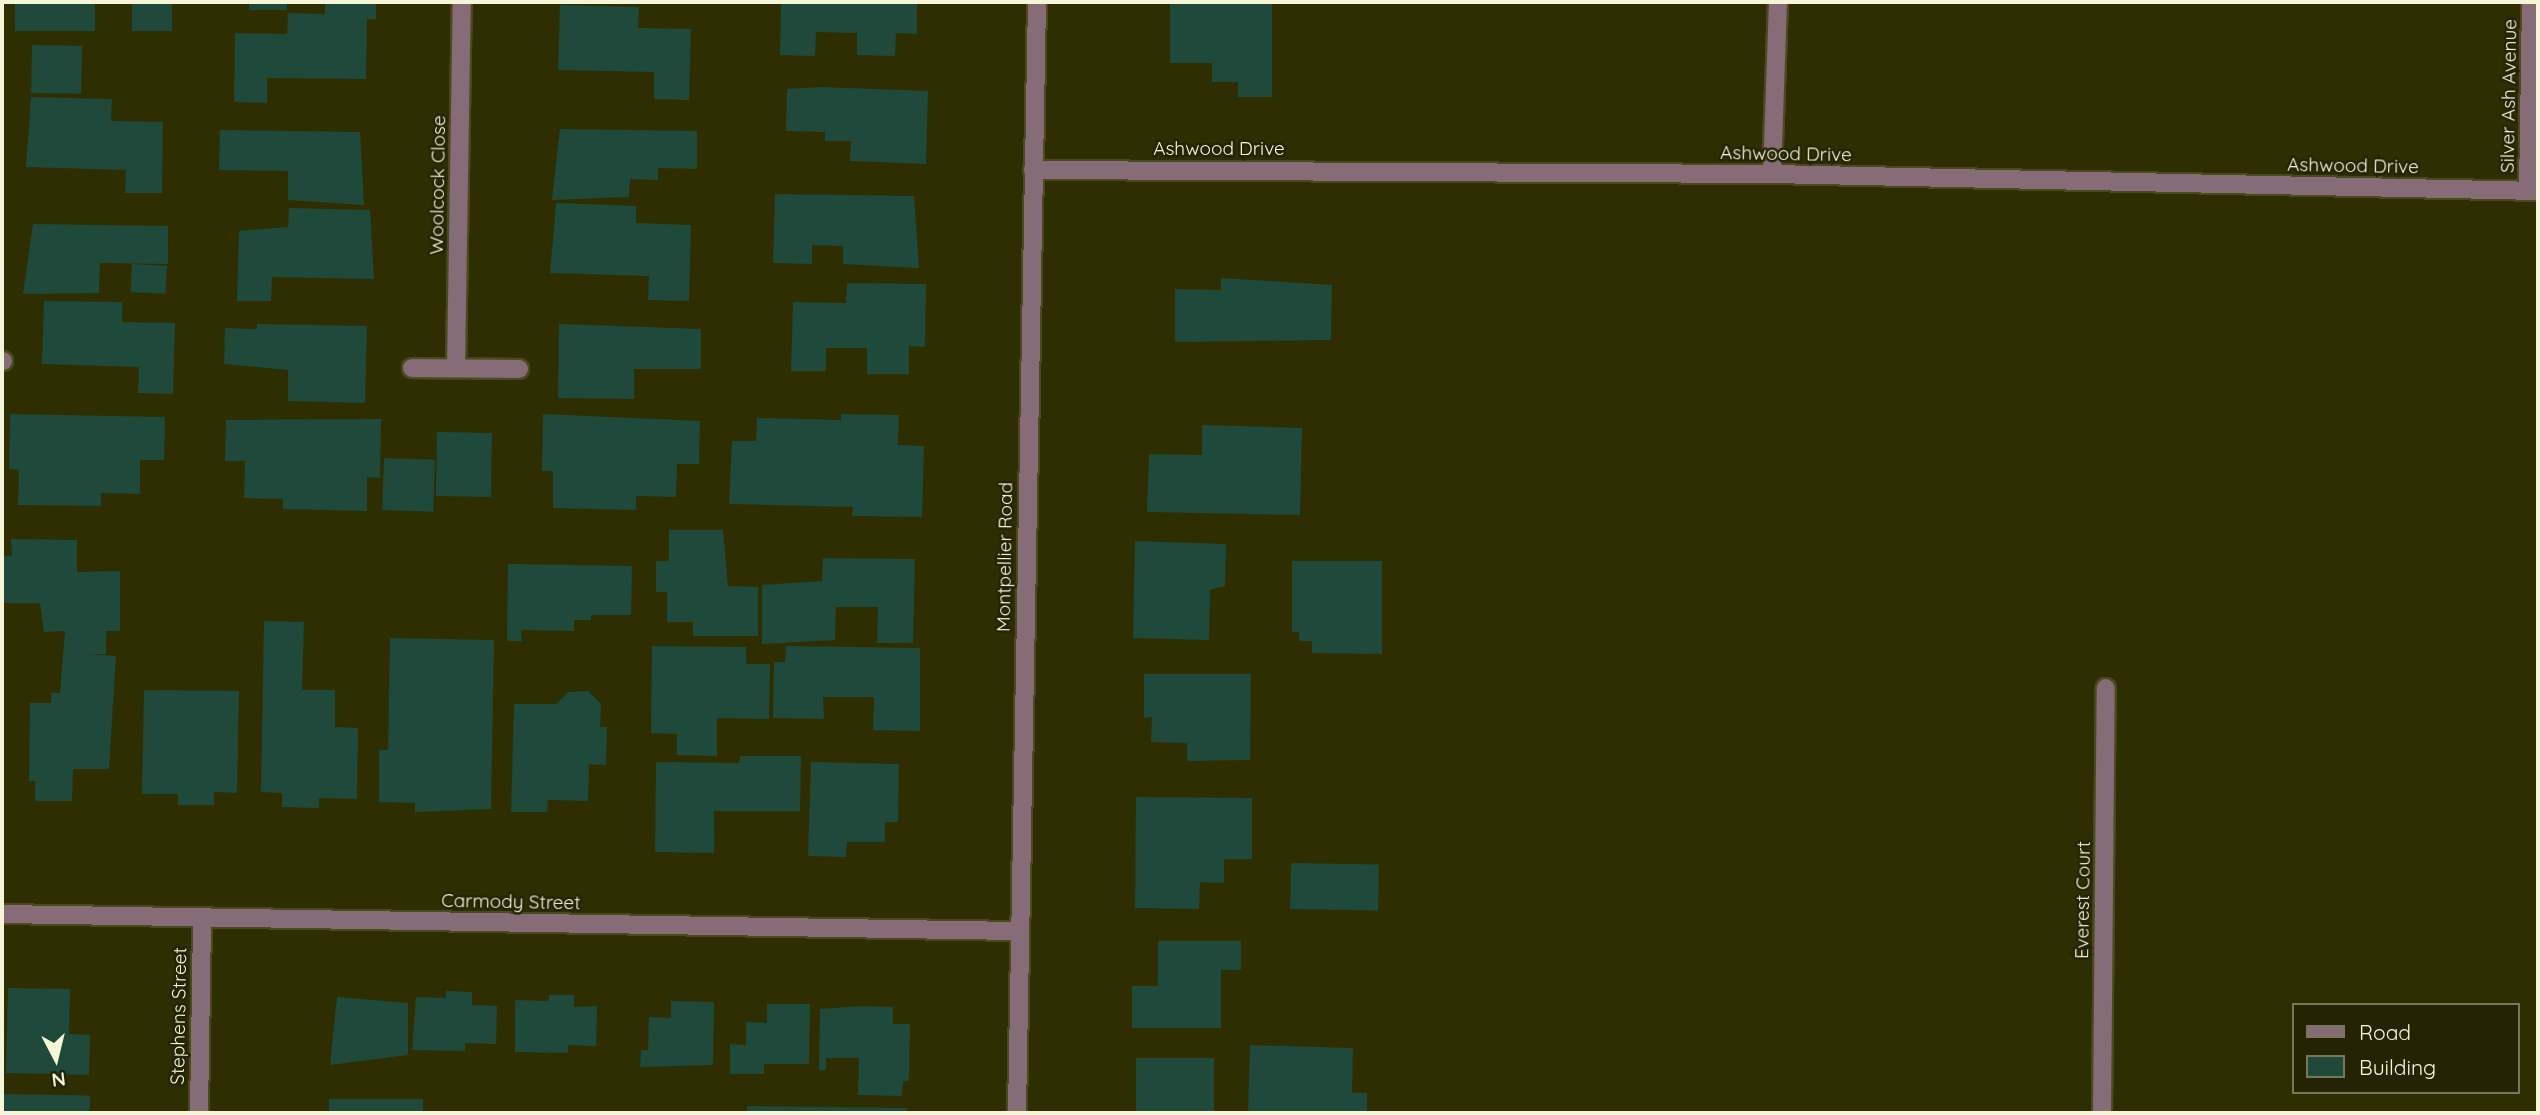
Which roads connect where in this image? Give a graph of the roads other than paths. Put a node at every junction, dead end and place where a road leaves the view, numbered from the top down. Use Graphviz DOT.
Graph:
graph roads {
  1 [pos="462,2"];
  2 [pos="1037,2"];
  3 [pos="1778,2"];
  4 [pos="2531,2"];
  5 [pos="1033,170"];
  6 [pos="1772,174"];
  7 [pos="2533,191"];
  8 [pos="412,368"];
  9 [pos="456,368"];
  10 [pos="519,369"];
  11 [pos="2106,688"];
  12 [pos="2,914"];
  13 [pos="202,919"];
  14 [pos="1019,931"];
  15 [pos="199,1113"];
  16 [pos="1017,1113"];
  17 [pos="2102,1113"];
  1 -- 9 [label="street, Woolcock Close"];
  2 -- 5 [label="street, Montpellier Road"];
  3 -- 6 [label="street"];
  4 -- 7 [label="street, Silver Ash Avenue"];
  5 -- 6 [label="street, Ashwood Drive"];
  5 -- 14 [label="street, Montpellier Road"];
  6 -- 7 [label="street, Ashwood Drive"];
  8 -- 9 [label="street"];
  9 -- 10 [label="street"];
  11 -- 17 [label="street, Everest Court"];
  12 -- 13 [label="street, Carmody Street"];
  13 -- 14 [label="street, Carmody Street"];
  13 -- 15 [label="street, Stephens Street"];
  14 -- 16 [label="street, Montpellier Road"];
}
